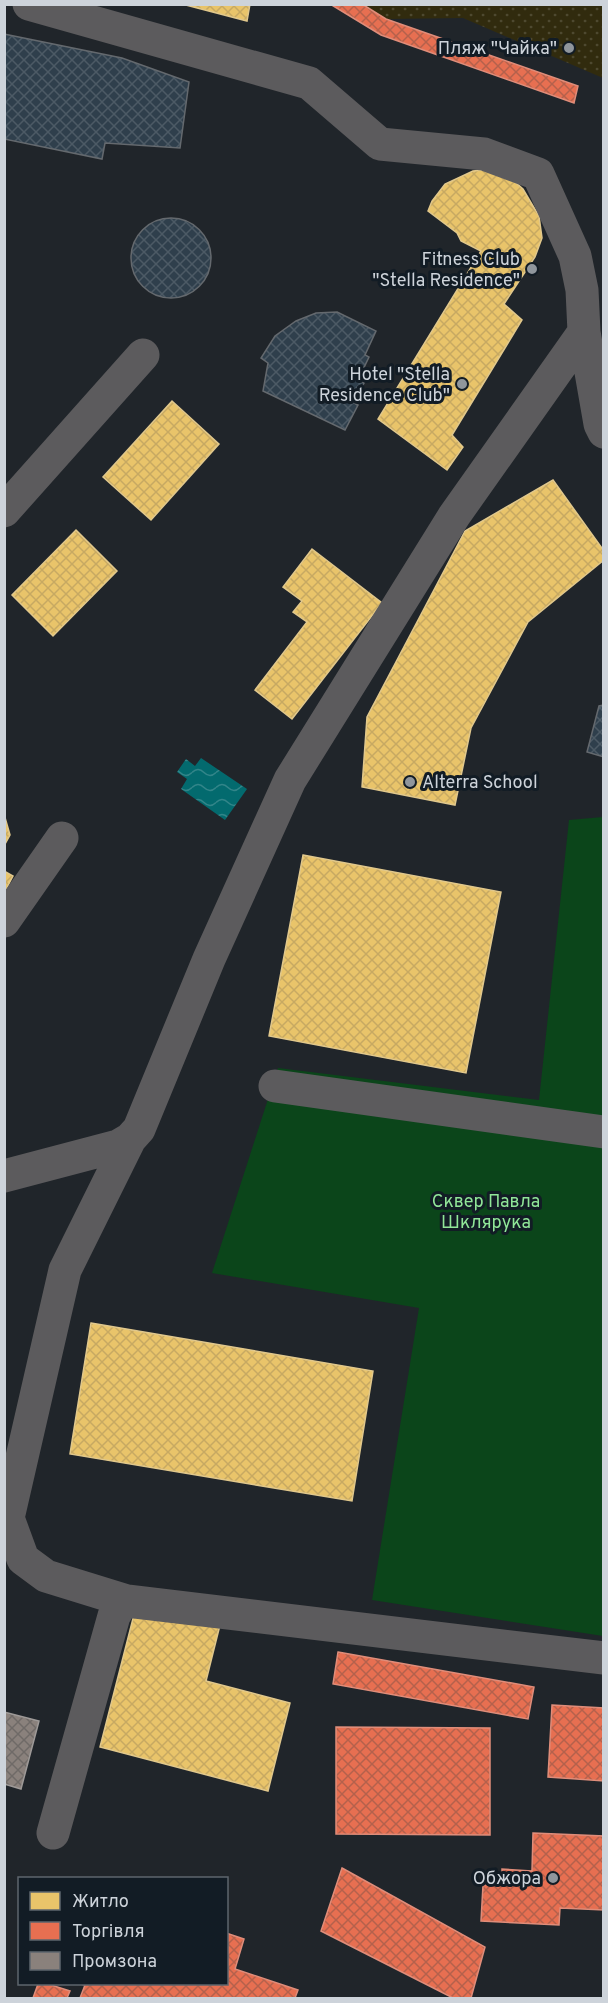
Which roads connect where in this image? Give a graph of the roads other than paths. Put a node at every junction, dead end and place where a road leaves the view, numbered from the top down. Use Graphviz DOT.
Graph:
graph roads {
  1 [pos="29,4"];
  2 [pos="584,332"];
  3 [pos="144,355"];
  4 [pos="603,432"];
  5 [pos="4,511"];
  6 [pos="62,838"];
  7 [pos="4,921"];
  8 [pos="275,1086"];
  9 [pos="603,1132"];
  10 [pos="130,1139"];
  11 [pos="4,1176"];
  12 [pos="6,1519"];
  13 [pos="127,1601"];
  14 [pos="603,1658"];
  15 [pos="53,1833"];
  1 -- 2 [label="street"];
  2 -- 4 [label="street"];
  2 -- 10 [label="street"];
  3 -- 5 [label="street"];
  6 -- 7 [label="street"];
  8 -- 9 [label="street"];
  10 -- 11 [label="street"];
  10 -- 12 [label="street"];
  12 -- 13 [label="street"];
  13 -- 14 [label="street"];
  13 -- 15 [label="street"];
}
